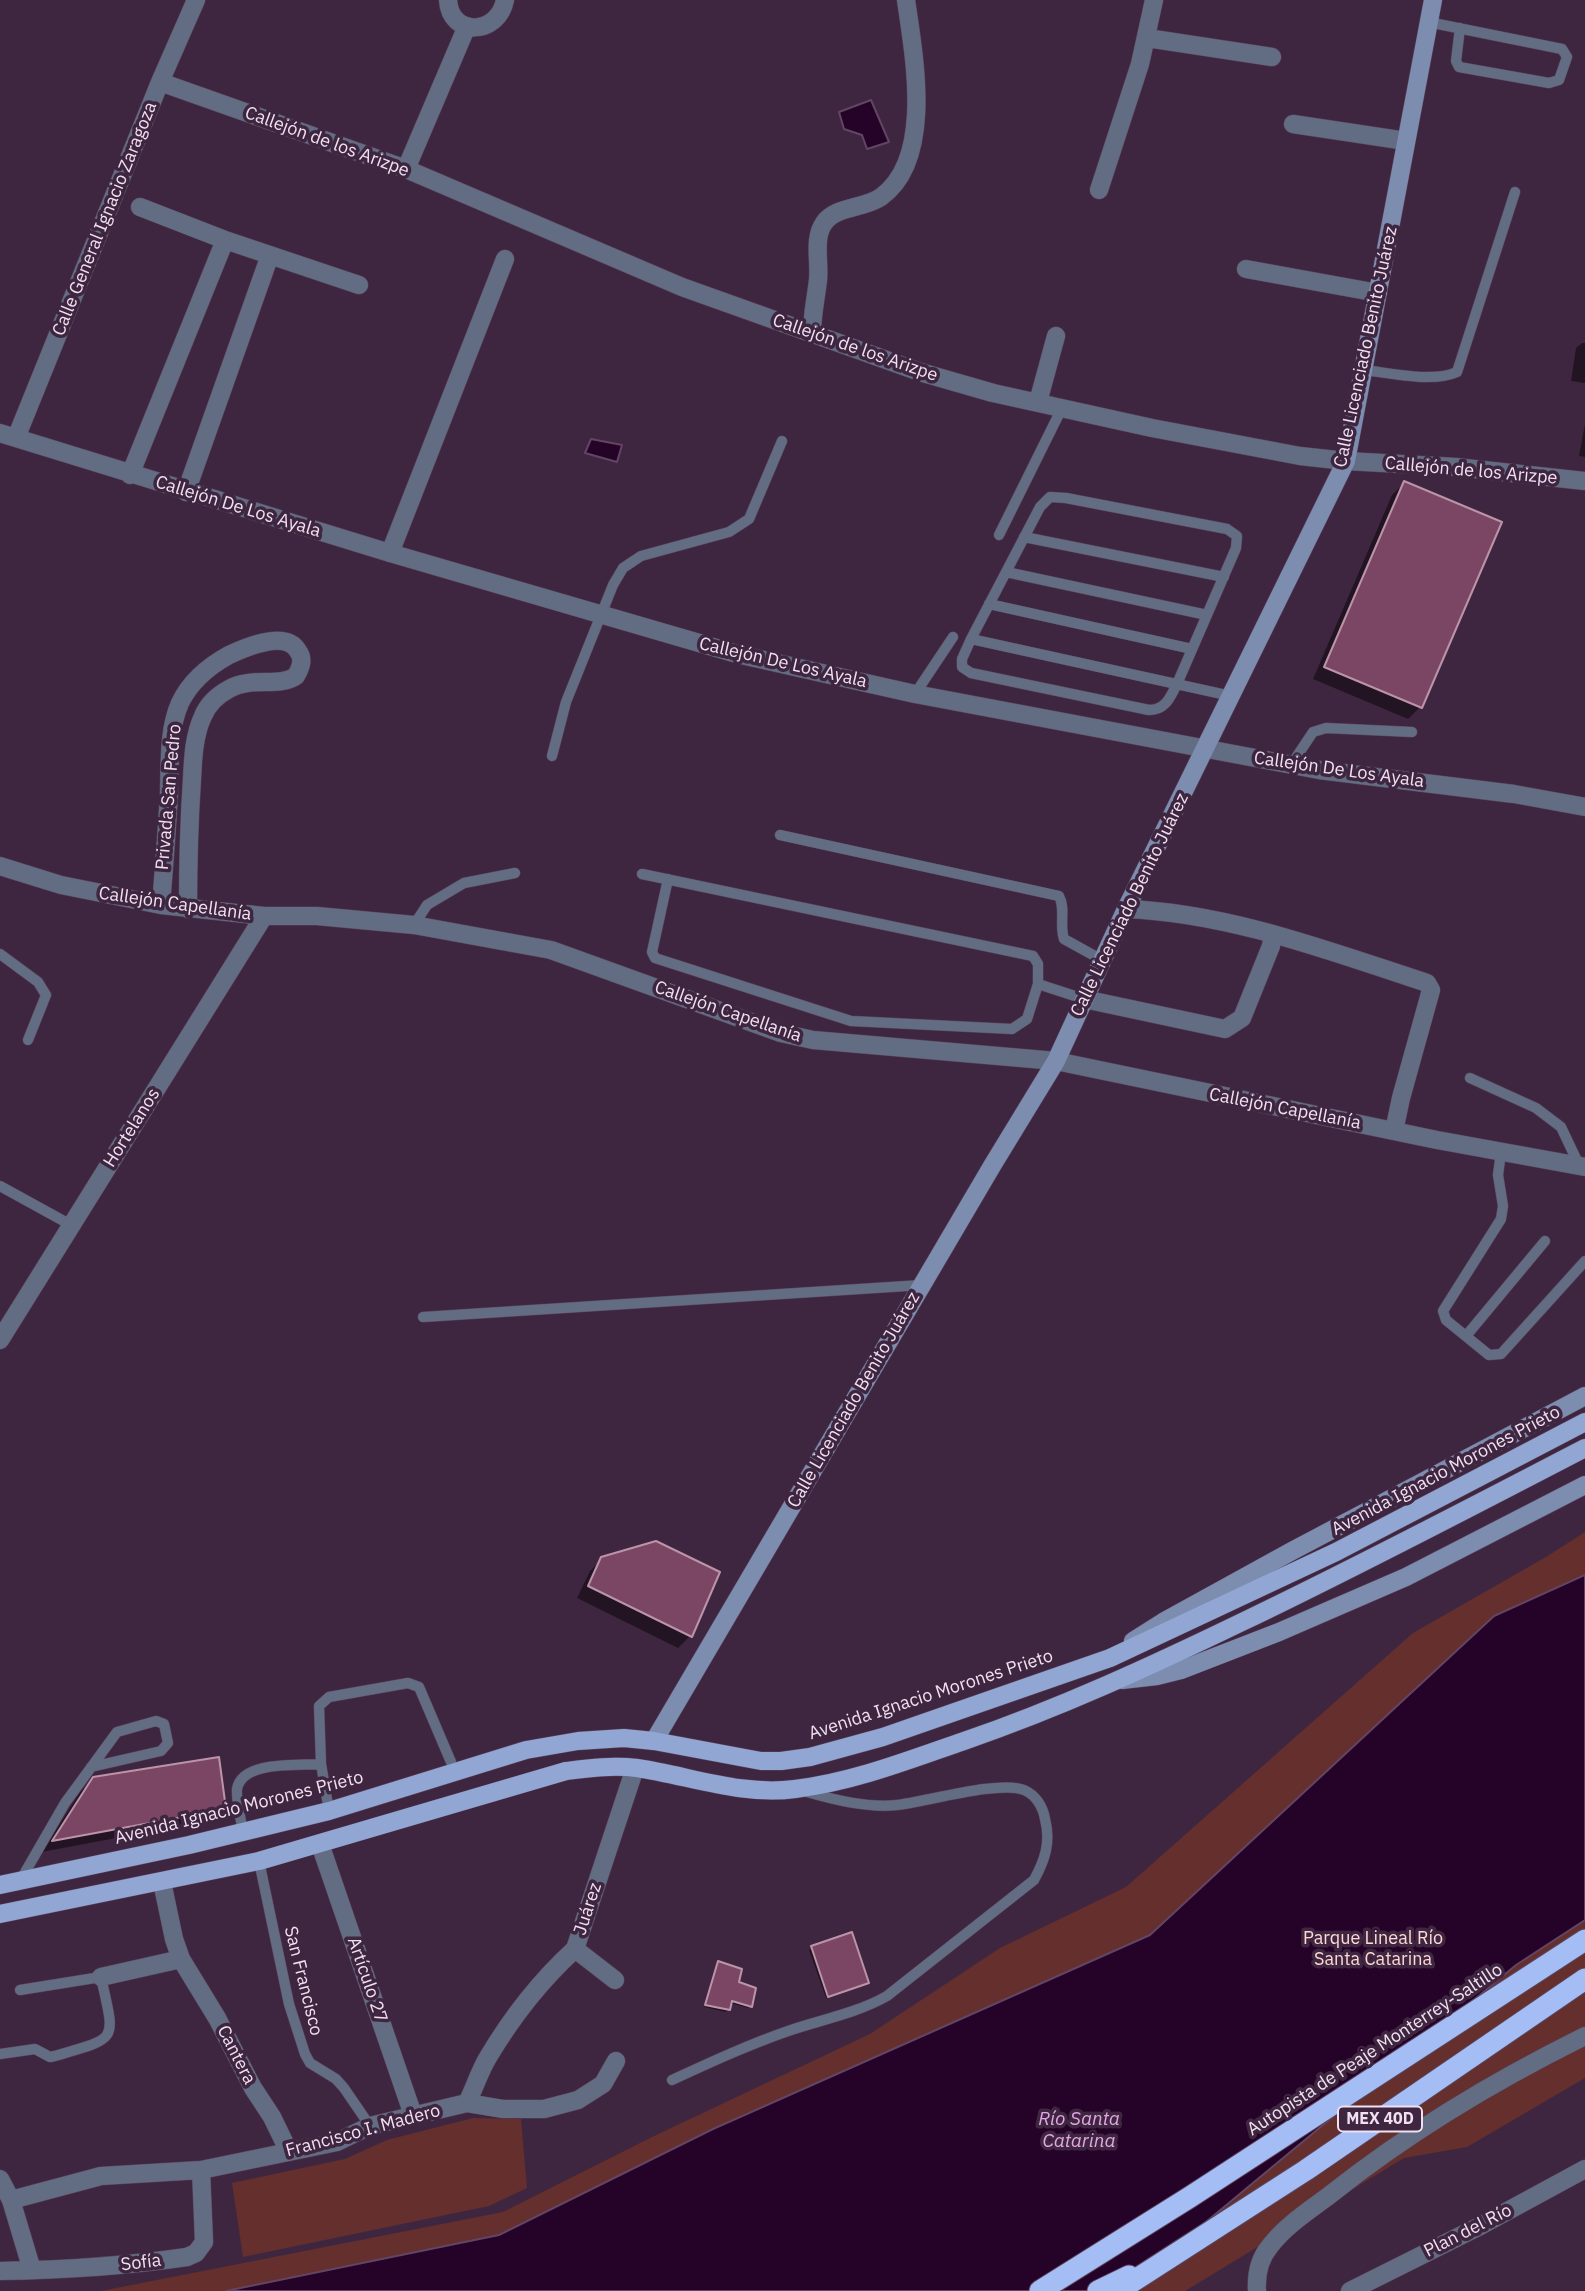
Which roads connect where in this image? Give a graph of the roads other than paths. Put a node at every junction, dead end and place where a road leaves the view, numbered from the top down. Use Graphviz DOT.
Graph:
graph roads {
  1 [pos="197,0"];
  2 [pos="448,0"];
  3 [pos="505,0"];
  4 [pos="906,0"];
  5 [pos="1154,0"];
  6 [pos="1433,0"];
  7 [pos="1428,22"];
  8 [pos="467,26"];
  9 [pos="1460,28"];
  10 [pos="1147,38"];
  11 [pos="1272,57"];
  12 [pos="160,82"];
  13 [pos="1293,124"];
  14 [pos="1406,141"];
  15 [pos="406,169"];
  16 [pos="1099,190"];
  17 [pos="1515,192"];
  18 [pos="140,207"];
  19 [pos="225,240"];
  20 [pos="270,255"];
  21 [pos="505,260"];
  22 [pos="1246,269"];
  23 [pos="359,285"];
  24 [pos="1378,293"];
  25 [pos="811,333"];
  26 [pos="1056,336"];
  27 [pos="1364,370"];
  28 [pos="1038,402"];
  29 [pos="1062,408"];
  30 [pos="8,436"];
  31 [pos="782,441"];
  32 [pos="1346,461"];
  33 [pos="130,475"];
  34 [pos="1585,481"];
  35 [pos="186,492"];
  36 [pos="999,535"];
  37 [pos="1024,537"];
  38 [pos="390,553"];
  39 [pos="1006,572"];
  40 [pos="1224,577"];
  41 [pos="989,604"];
  42 [pos="1207,615"];
  43 [pos="600,616"];
  44 [pos="953,637"];
  45 [pos="971,639"];
  46 [pos="1192,649"];
  47 [pos="1177,684"];
  48 [pos="915,694"];
  49 [pos="1231,696"];
  50 [pos="1412,732"];
  51 [pos="1205,749"];
  52 [pos="552,756"];
  53 [pos="1291,765"];
  54 [pos="1585,807"];
  55 [pos="167,832"];
  56 [pos="189,835"];
  57 [pos="780,835"];
  58 [pos="0,866"];
  59 [pos="515,873"];
  60 [pos="642,874"];
  61 [pos="668,879"];
  62 [pos="161,905"];
  63 [pos="188,909"];
  64 [pos="1126,909"];
  65 [pos="264,916"];
  66 [pos="414,925"];
  67 [pos="1273,934"];
  68 [pos="0,954"];
  69 [pos="1102,960"];
  70 [pos="1038,984"];
  71 [pos="1084,999"];
  72 [pos="28,1040"];
  73 [pos="1056,1061"];
  74 [pos="1469,1078"];
  75 [pos="1394,1131"];
  76 [pos="1501,1152"];
  77 [pos="1582,1166"];
  78 [pos="0,1186"];
  79 [pos="71,1225"];
  80 [pos="1545,1241"];
  81 [pos="1585,1261"];
  82 [pos="922,1285"];
  83 [pos="424,1317"];
  84 [pos="1466,1336"];
  85 [pos="0,1340"];
  86 [pos="1585,1396"];
  87 [pos="1585,1422"];
  88 [pos="1585,1448"];
  89 [pos="1585,1485"];
  90 [pos="1110,1658"];
  91 [pos="1122,1680"];
  92 [pos="654,1741"];
  93 [pos="451,1762"];
  94 [pos="321,1764"];
  95 [pos="91,1767"];
  96 [pos="635,1768"];
  97 [pos="796,1789"];
  98 [pos="329,1811"];
  99 [pos="243,1832"];
  100 [pos="320,1844"];
  101 [pos="259,1861"];
  102 [pos="19,1881"];
  103 [pos="162,1882"];
  104 [pos="0,1885"];
  105 [pos="0,1914"];
  106 [pos="1585,1940"];
  107 [pos="575,1949"];
  108 [pos="181,1959"];
  109 [pos="101,1977"];
  110 [pos="1585,1979"];
  111 [pos="615,1980"];
  112 [pos="20,1990"];
  113 [pos="1585,2036"];
  114 [pos="0,2054"];
  115 [pos="616,2061"];
  116 [pos="672,2080"];
  117 [pos="467,2103"];
  118 [pos="413,2115"];
  119 [pos="370,2126"];
  120 [pos="289,2152"];
  121 [pos="1585,2169"];
  122 [pos="201,2170"];
  123 [pos="0,2179"];
  124 [pos="1190,2197"];
  125 [pos="10,2200"];
  126 [pos="1172,2255"];
  127 [pos="32,2270"];
  128 [pos="0,2271"];
  129 [pos="1027,2291"];
  130 [pos="1040,2291"];
  131 [pos="1098,2291"];
  132 [pos="1118,2291"];
  133 [pos="1257,2291"];
  134 [pos="1350,2291"];
  1 -- 12 [label="street, Calle General Ignacio Zaragoza"];
  2 -- 8 [label="street"];
  3 -- 8 [label="street"];
  4 -- 25 [label="street"];
  5 -- 10 [label="street"];
  6 -- 7 [label="street, Calle Licenciado Benito Juárez"];
  7 -- 9 [label="lane"];
  7 -- 14 [label="street, Calle Licenciado Benito Juárez"];
  8 -- 15 [label="street"];
  9 -- 9 [label="lane"];
  10 -- 11 [label="street"];
  10 -- 16 [label="street"];
  12 -- 15 [label="street, Callejón de los Arizpe"];
  12 -- 30 [label="street, Calle General Ignacio Zaragoza"];
  13 -- 14 [label="street"];
  14 -- 24 [label="street, Calle Licenciado Benito Juárez"];
  15 -- 25 [label="street, Callejón de los Arizpe"];
  17 -- 27 [label="lane"];
  18 -- 19 [label="street"];
  19 -- 20 [label="street"];
  19 -- 33 [label="street"];
  20 -- 23 [label="street"];
  20 -- 35 [label="street"];
  21 -- 38 [label="street"];
  22 -- 24 [label="street"];
  24 -- 27 [label="street, Calle Licenciado Benito Juárez"];
  25 -- 28 [label="street, Callejón de los Arizpe"];
  26 -- 28 [label="street"];
  27 -- 32 [label="street, Calle Licenciado Benito Juárez"];
  28 -- 29 [label="street, Callejón de los Arizpe"];
  29 -- 32 [label="street, Callejón de los Arizpe"];
  29 -- 36 [label="lane"];
  30 -- 33 [label="street, Callejón De Los Ayala"];
  31 -- 43 [label="lane"];
  32 -- 34 [label="street, Callejón de los Arizpe"];
  32 -- 49 [label="street, Calle Licenciado Benito Juárez"];
  33 -- 35 [label="street, Callejón De Los Ayala"];
  35 -- 38 [label="street, Callejón De Los Ayala"];
  37 -- 39 [label="lane"];
  37 -- 40 [label="lane"];
  37 -- 40 [label="lane"];
  38 -- 43 [label="street, Callejón De Los Ayala"];
  39 -- 41 [label="lane"];
  39 -- 42 [label="lane"];
  40 -- 42 [label="lane"];
  41 -- 45 [label="lane"];
  41 -- 46 [label="lane"];
  42 -- 46 [label="lane"];
  43 -- 48 [label="street, Callejón De Los Ayala"];
  43 -- 52 [label="lane"];
  44 -- 48 [label="lane"];
  45 -- 47 [label="lane"];
  45 -- 47 [label="lane"];
  46 -- 47 [label="lane"];
  47 -- 49 [label="lane"];
  48 -- 51 [label="street, Callejón De Los Ayala"];
  49 -- 51 [label="street, Calle Licenciado Benito Juárez"];
  50 -- 53 [label="lane"];
  51 -- 53 [label="street, Callejón De Los Ayala"];
  51 -- 64 [label="street, Calle Licenciado Benito Juárez"];
  53 -- 54 [label="street, Callejón De Los Ayala"];
  55 -- 56 [label="street"];
  55 -- 56 [label="street, Privada San Pedro"];
  55 -- 62 [label="street, Privada San Pedro"];
  56 -- 63 [label="street, Privada San Pedro"];
  57 -- 69 [label="lane"];
  58 -- 62 [label="street, Callejón Capellanía"];
  59 -- 66 [label="lane"];
  60 -- 61 [label="lane"];
  61 -- 70 [label="lane"];
  61 -- 70 [label="lane"];
  62 -- 63 [label="street, Callejón Capellanía"];
  63 -- 65 [label="street, Callejón Capellanía"];
  64 -- 67 [label="street"];
  64 -- 69 [label="street, Calle Licenciado Benito Juárez"];
  65 -- 66 [label="street, Callejón Capellanía"];
  65 -- 79 [label="street, Hortelanos"];
  66 -- 73 [label="street, Callejón Capellanía"];
  67 -- 71 [label="street"];
  67 -- 75 [label="street"];
  68 -- 72 [label="lane"];
  69 -- 71 [label="street, Calle Licenciado Benito Juárez"];
  70 -- 71 [label="lane"];
  71 -- 73 [label="street, Calle Licenciado Benito Juárez"];
  73 -- 75 [label="street, Callejón Capellanía"];
  73 -- 82 [label="street, Calle Licenciado Benito Juárez"];
  74 -- 77 [label="lane"];
  75 -- 76 [label="street, Callejón Capellanía"];
  76 -- 77 [label="street, Callejón Capellanía"];
  76 -- 84 [label="lane"];
  78 -- 79 [label="lane"];
  79 -- 85 [label="street, Hortelanos"];
  80 -- 84 [label="lane"];
  81 -- 84 [label="lane"];
  82 -- 83 [label="lane"];
  82 -- 92 [label="street, Calle Licenciado Benito Juárez"];
  86 -- 90 [label="street"];
  87 -- 90 [label="main road, Avenida Ignacio Morones Prieto"];
  88 -- 91 [label="main road"];
  89 -- 91 [label="street"];
  90 -- 92 [label="main road, Avenida Ignacio Morones Prieto"];
  91 -- 97 [label="main road"];
  92 -- 98 [label="main road, Avenida Ignacio Morones Prieto"];
  93 -- 94 [label="lane"];
  94 -- 98 [label="lane"];
  94 -- 99 [label="lane"];
  95 -- 95 [label="lane"];
  95 -- 102 [label="lane"];
  96 -- 97 [label="main road"];
  96 -- 100 [label="main road"];
  96 -- 107 [label="street, Juárez"];
  97 -- 116 [label="lane"];
  98 -- 99 [label="main road, Avenida Ignacio Morones Prieto"];
  99 -- 102 [label="main road, Avenida Ignacio Morones Prieto"];
  100 -- 101 [label="main road"];
  100 -- 118 [label="street, Artículo 27"];
  101 -- 103 [label="main road"];
  101 -- 119 [label="lane, San Francisco"];
  102 -- 104 [label="main road, Avenida Ignacio Morones Prieto"];
  103 -- 105 [label="main road"];
  103 -- 108 [label="street, Cantera"];
  106 -- 124 [label="highway, Autopista de Peaje Monterrey-Saltillo / MEX 40D"];
  107 -- 111 [label="street"];
  107 -- 117 [label="street, Juárez"];
  108 -- 109 [label="street"];
  108 -- 120 [label="street, Cantera"];
  109 -- 112 [label="lane"];
  109 -- 114 [label="lane"];
  110 -- 126 [label="highway, MEX 40D"];
  113 -- 133 [label="street"];
  115 -- 117 [label="street, Francisco I. Madero"];
  117 -- 118 [label="street, Francisco I. Madero"];
  118 -- 119 [label="street, Francisco I. Madero"];
  119 -- 120 [label="street, Francisco I. Madero"];
  120 -- 122 [label="street, Francisco I. Madero"];
  121 -- 134 [label="street, Plan del Río"];
  122 -- 125 [label="street, Francisco I. Madero"];
  122 -- 127 [label="street, Sofía"];
  123 -- 125 [label="street"];
  124 -- 129 [label="highway"];
  124 -- 130 [label="highway"];
  125 -- 127 [label="street"];
  126 -- 131 [label="highway"];
  126 -- 132 [label="highway"];
  127 -- 128 [label="street, Sofía"];
}
